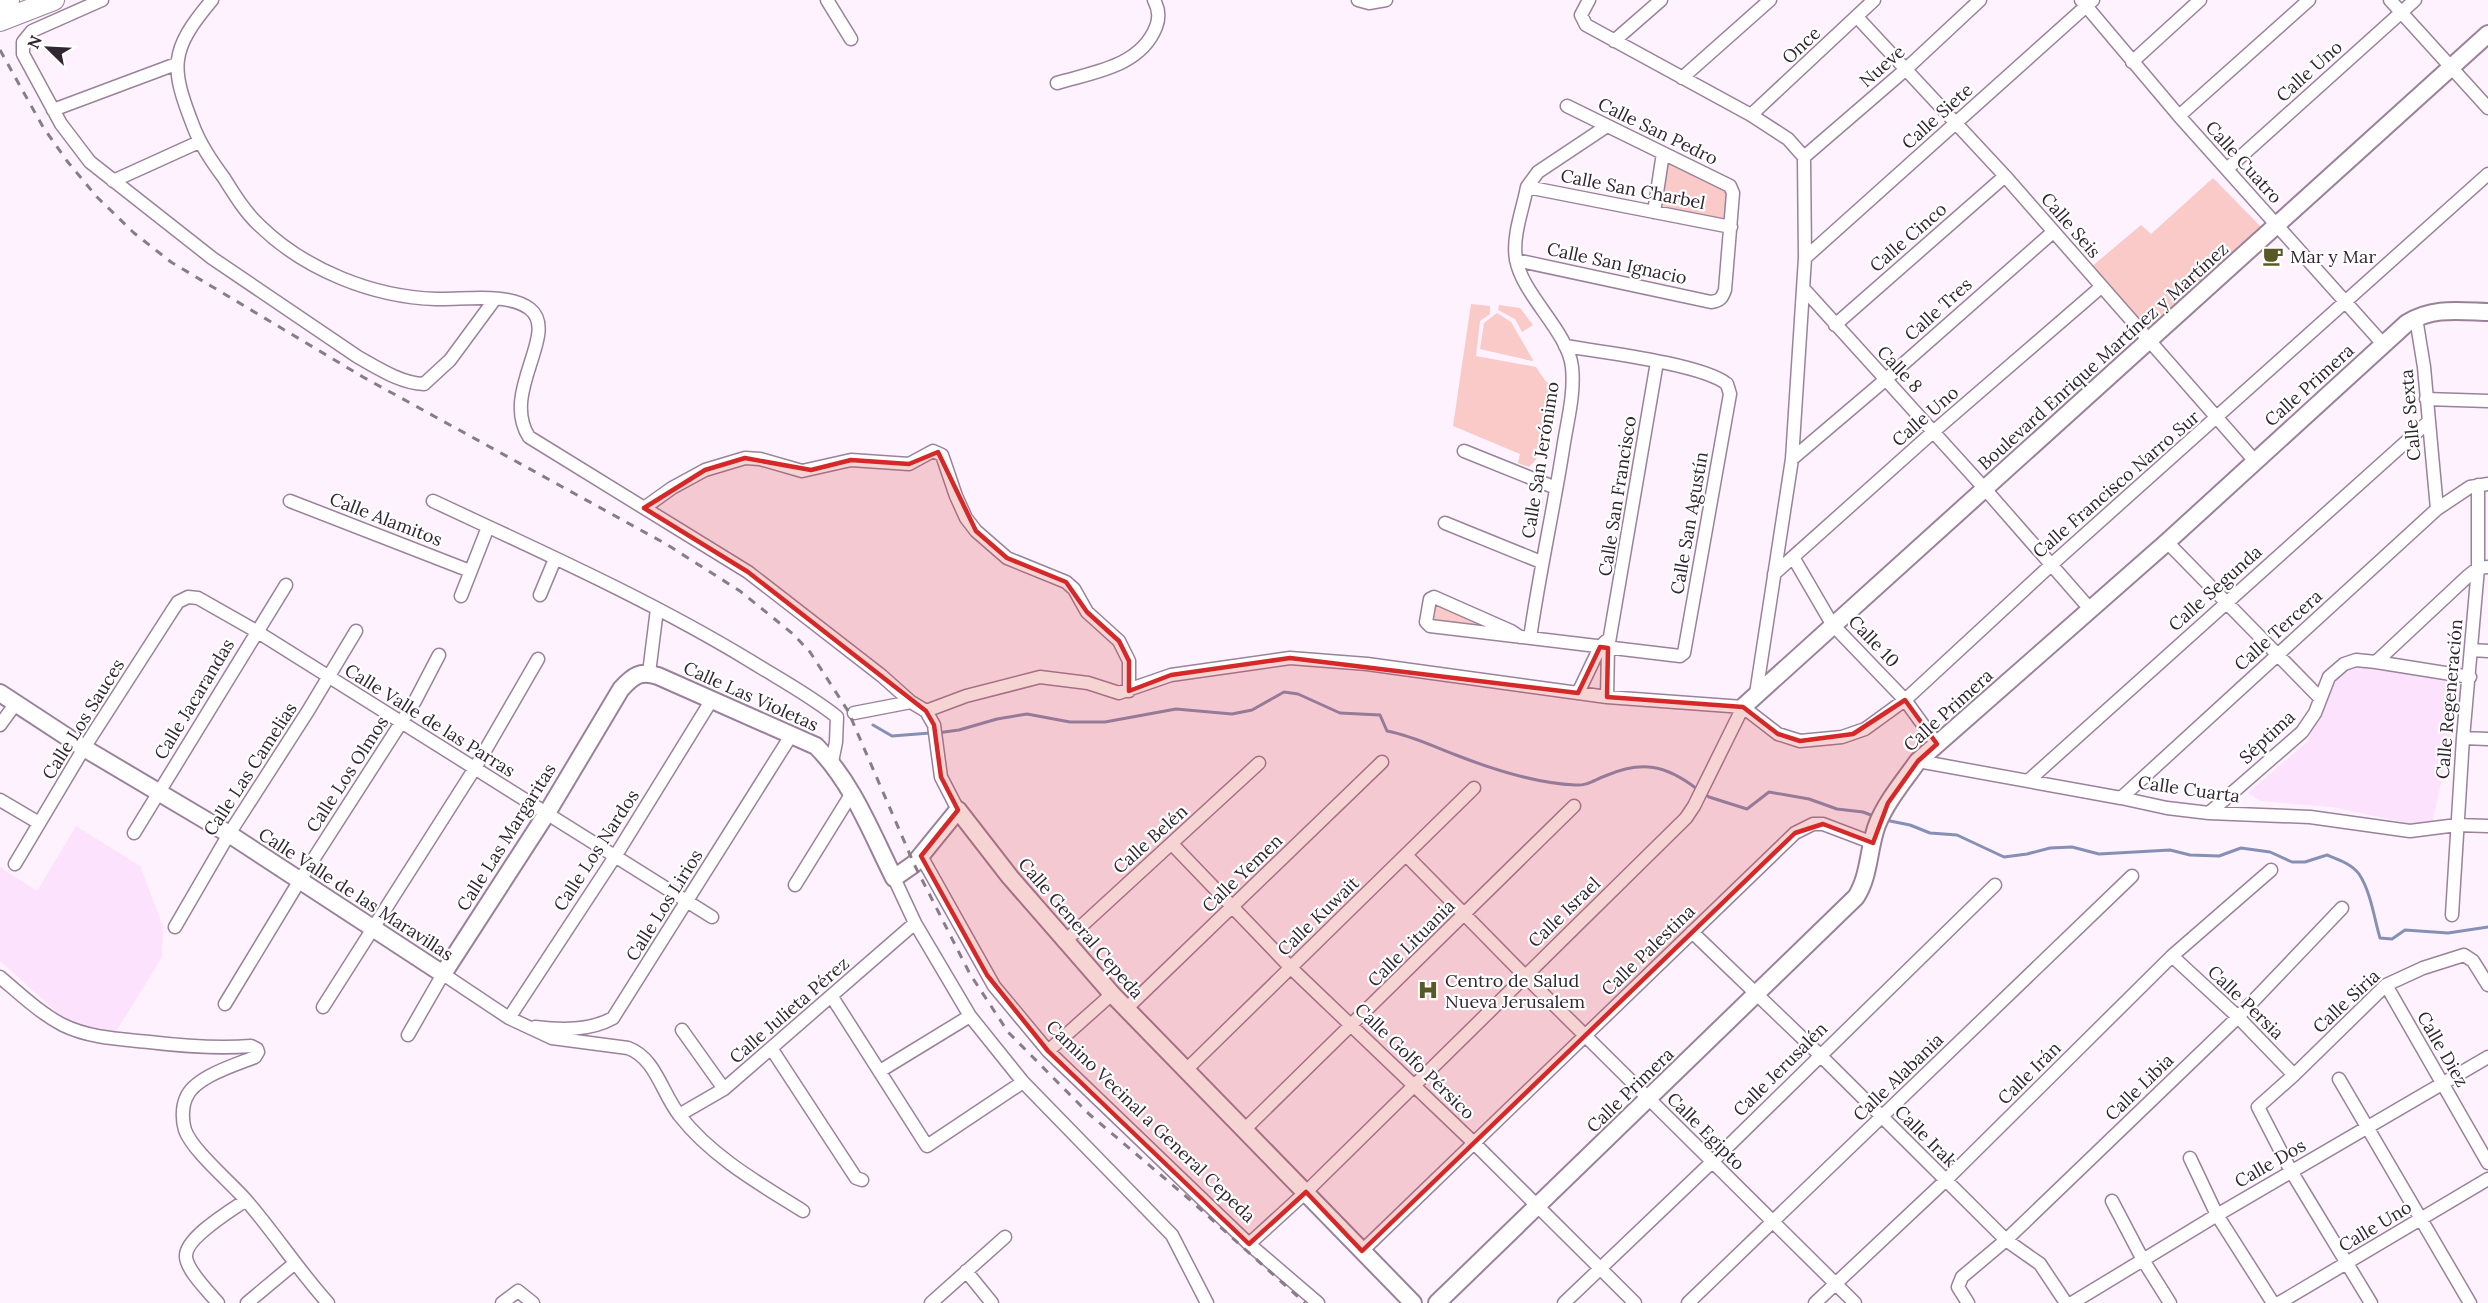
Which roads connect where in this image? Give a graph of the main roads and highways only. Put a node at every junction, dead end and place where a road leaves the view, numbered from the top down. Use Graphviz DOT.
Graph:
graph roads {
  1 [pos="9,0"];
  2 [pos="54,0"];
  3 [pos="0,4"];
  4 [pos="0,21"];
  1 -- 3 [label="main road"];
  2 -- 4 [label="main road"];
}
